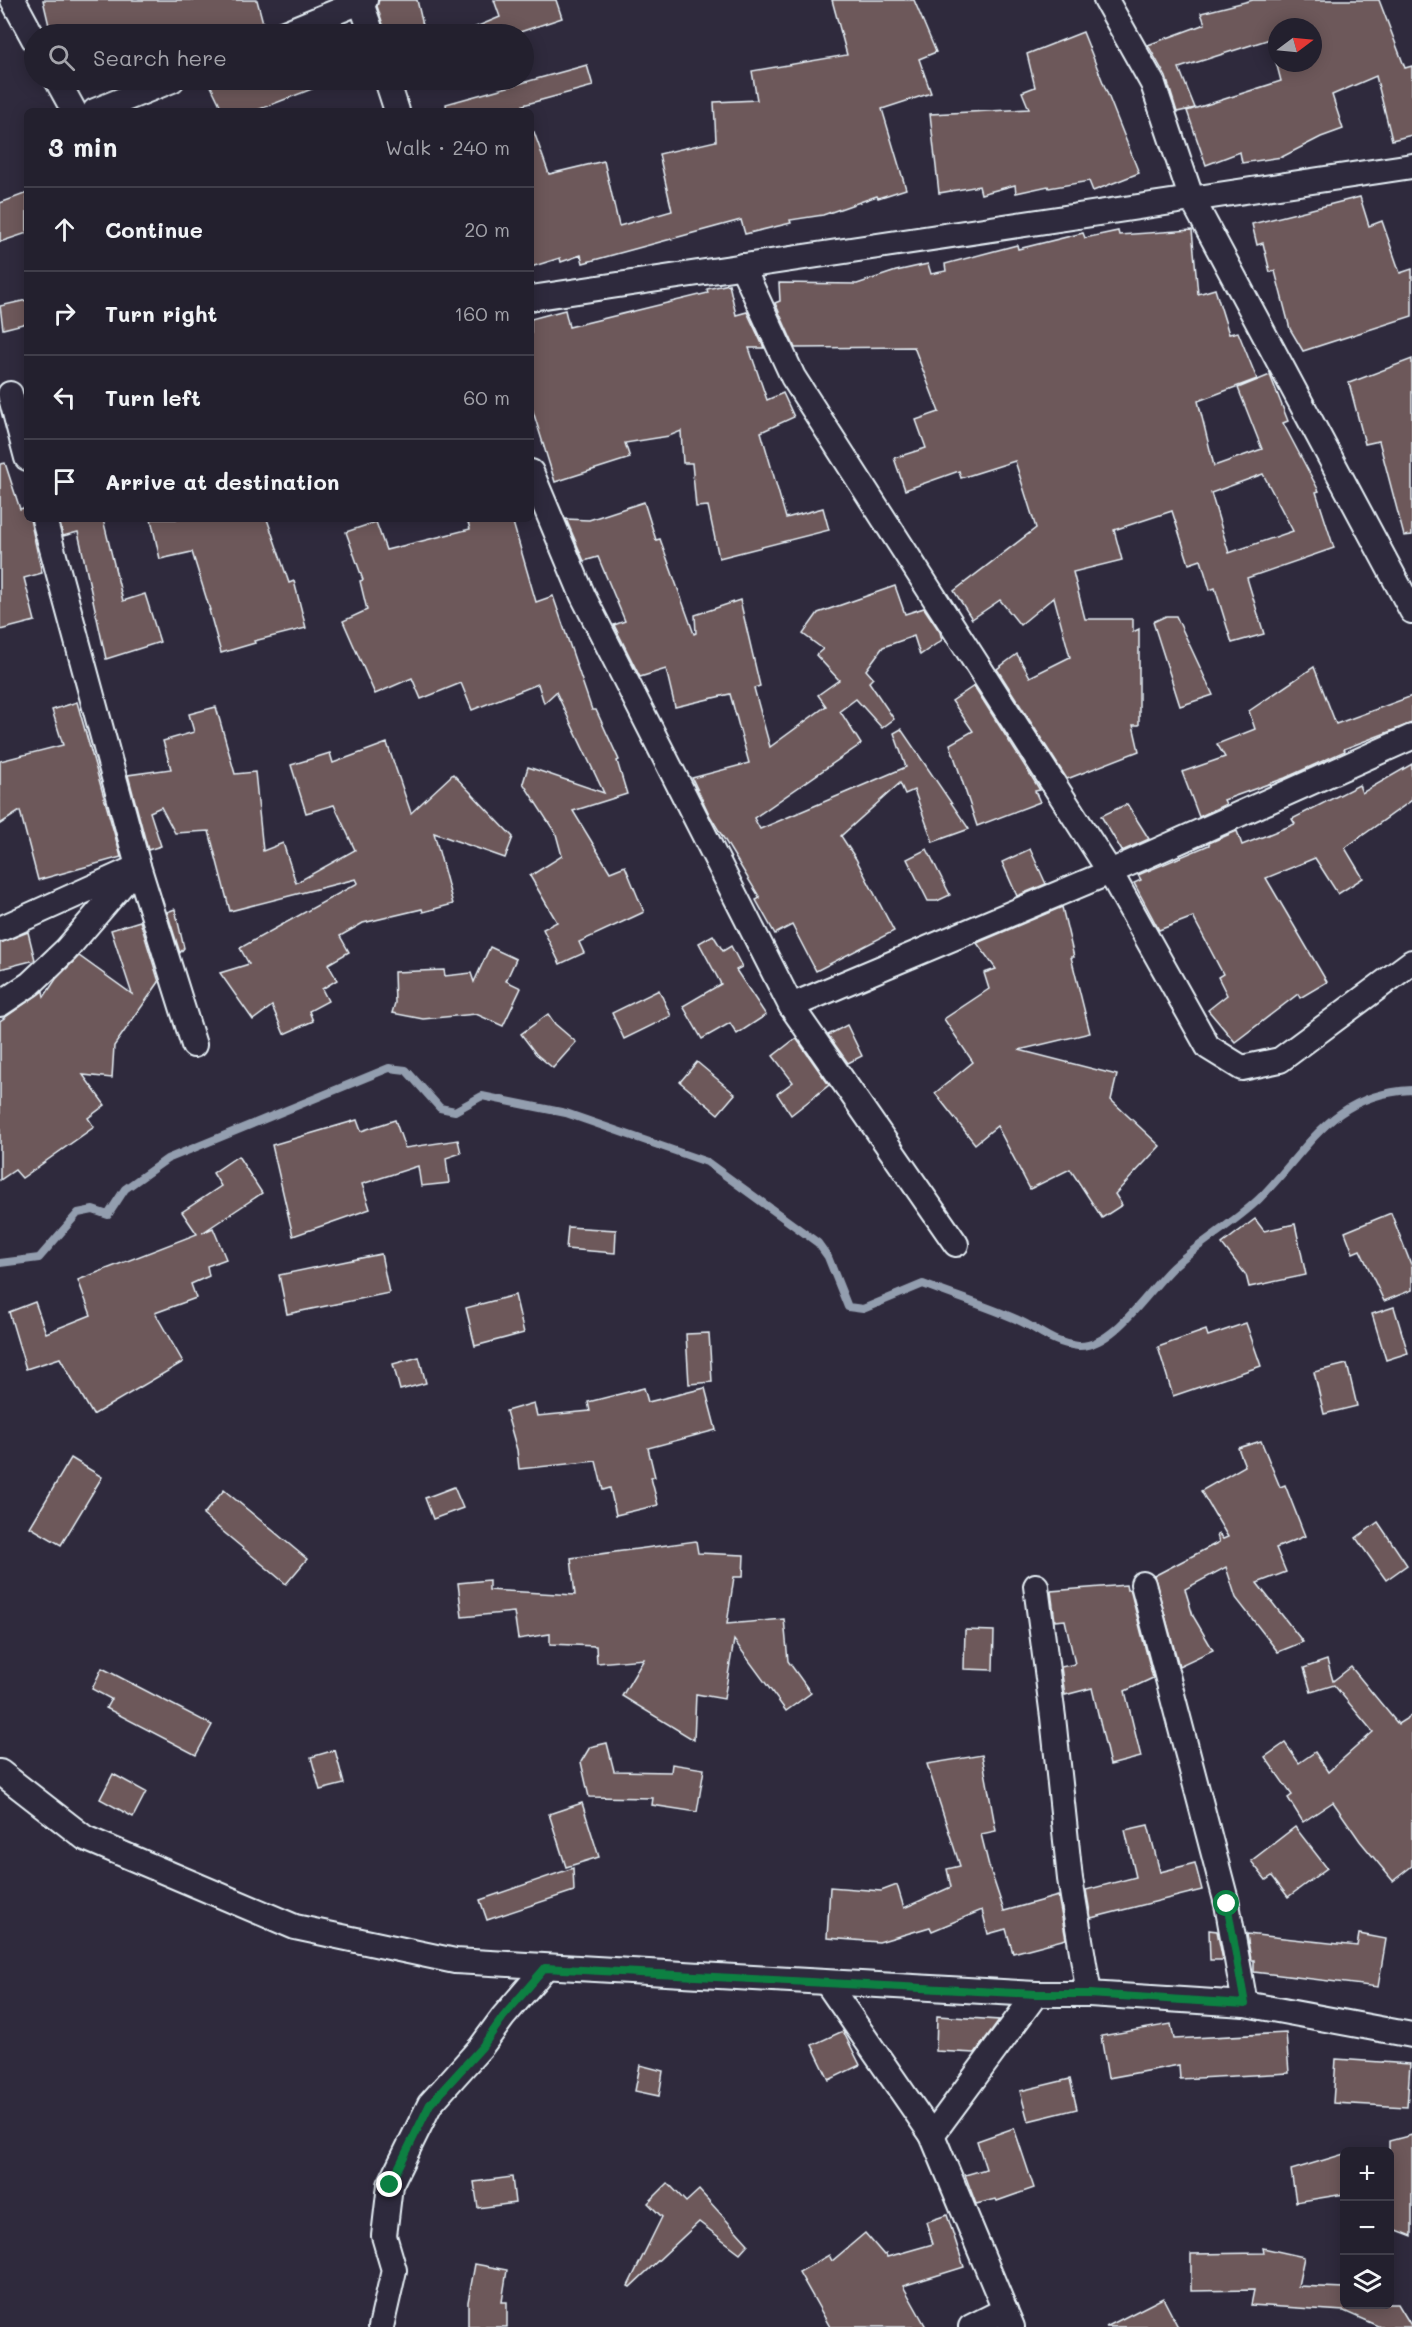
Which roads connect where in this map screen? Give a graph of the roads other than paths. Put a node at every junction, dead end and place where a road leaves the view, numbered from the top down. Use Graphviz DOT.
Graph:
graph roads {
  1 [pos="13,0"];
  2 [pos="1106,0"];
  3 [pos="362,1"];
  4 [pos="26,24"];
  5 [pos="306,24"];
  6 [pos="369,24"];
  7 [pos="62,90"];
  8 [pos="147,90"];
  9 [pos="390,90"];
  10 [pos="72,108"];
  11 [pos="102,108"];
  12 [pos="396,108"];
  13 [pos="1412,166"];
  14 [pos="1191,197"];
  15 [pos="742,266"];
  16 [pos="534,298"];
  17 [pos="12,394"];
  18 [pos="24,445"];
  19 [pos="534,479"];
  20 [pos="45,522"];
  21 [pos="1412,611"];
  22 [pos="1412,737"];
  23 [pos="138,866"];
  24 [pos="1110,872"];
  25 [pos="0,929"];
  26 [pos="1412,962"];
  27 [pos="0,1004"];
  28 [pos="791,1006"];
  29 [pos="194,1045"];
  30 [pos="956,1244"];
  31 [pos="1143,1584"];
  32 [pos="1036,1586"];
  33 [pos="0,1772"];
  34 [pos="545,1968"];
  35 [pos="827,1983"];
  36 [pos="1036,1994"];
  37 [pos="1089,1994"];
  38 [pos="1245,2004"];
  39 [pos="1412,2035"];
  40 [pos="932,2135"];
  41 [pos="1009,2318"];
  42 [pos="381,2327"];
  43 [pos="971,2327"];
  1 -- 4 [label="street"];
  2 -- 14 [label="street"];
  3 -- 5 [label="street"];
  3 -- 6 [label="street"];
  7 -- 10 [label="street"];
  8 -- 11 [label="street"];
  9 -- 12 [label="street"];
  13 -- 14 [label="street"];
  14 -- 15 [label="street"];
  14 -- 21 [label="street"];
  15 -- 16 [label="street"];
  15 -- 24 [label="street"];
  17 -- 18 [label="street"];
  19 -- 28 [label="street"];
  20 -- 23 [label="street"];
  22 -- 24 [label="street"];
  23 -- 25 [label="street"];
  23 -- 27 [label="street"];
  23 -- 29 [label="street"];
  24 -- 26 [label="street"];
  24 -- 28 [label="street"];
  28 -- 30 [label="street"];
  31 -- 38 [label="street"];
  32 -- 37 [label="street"];
  33 -- 34 [label="street"];
  34 -- 35 [label="street"];
  34 -- 42 [label="street"];
  35 -- 36 [label="street"];
  35 -- 40 [label="street"];
  36 -- 37 [label="street"];
  36 -- 40 [label="street"];
  37 -- 38 [label="street"];
  38 -- 39 [label="street"];
  40 -- 41 [label="street"];
  41 -- 43 [label="street"];
}
